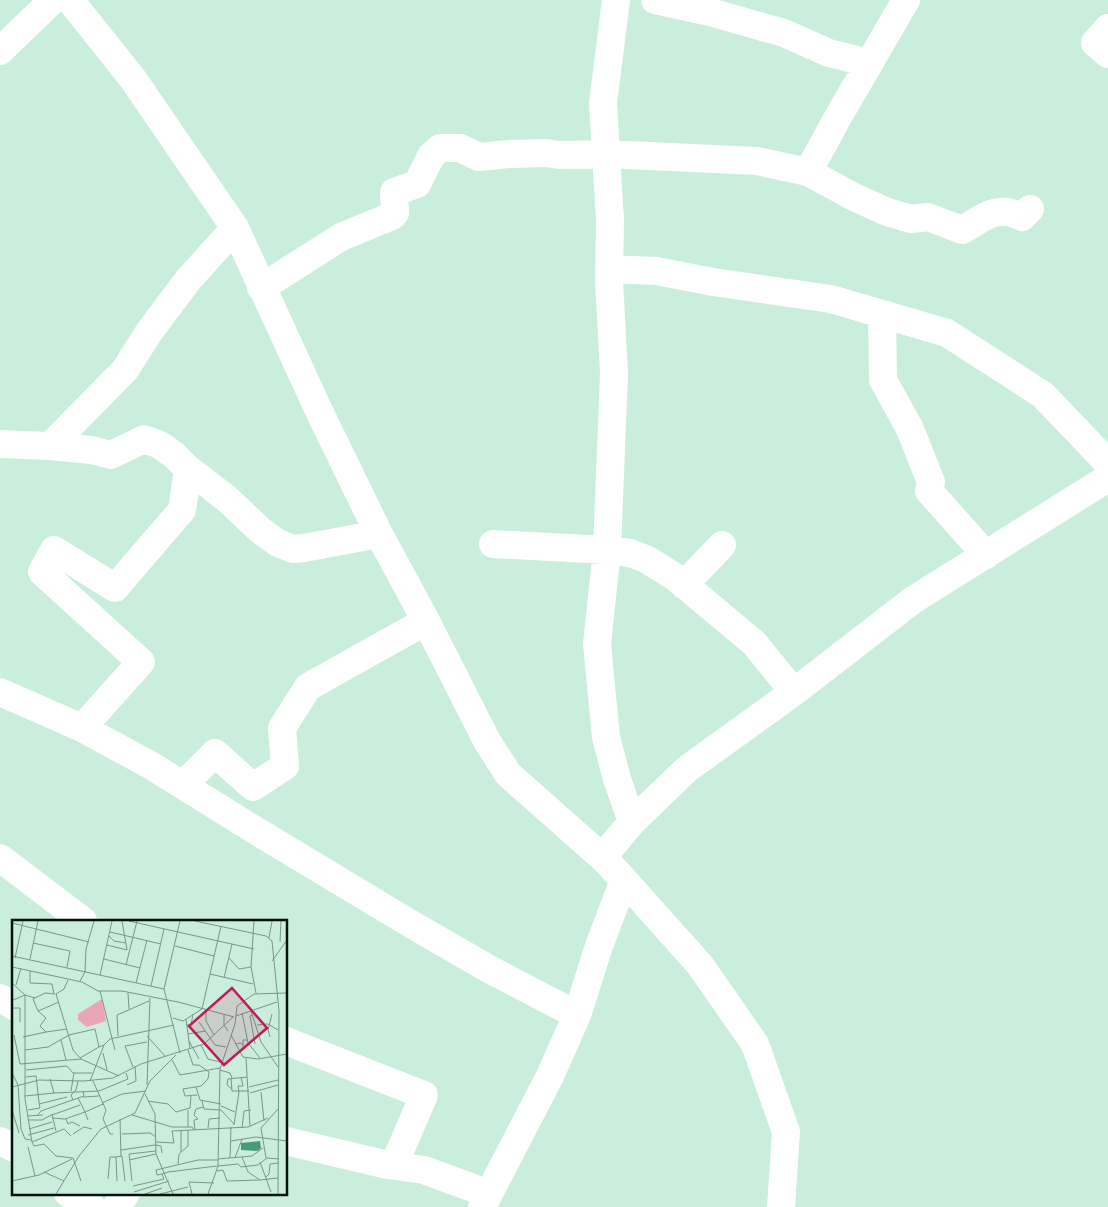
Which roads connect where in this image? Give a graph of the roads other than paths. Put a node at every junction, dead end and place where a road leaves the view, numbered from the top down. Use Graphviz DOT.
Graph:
graph roads {
  1 [pos="53,0"];
  2 [pos="70,0"];
  3 [pos="655,0"];
  4 [pos="906,0"];
  5 [pos="620,2"];
  6 [pos="1108,28"];
  7 [pos="0,51"];
  8 [pos="1108,54"];
  9 [pos="869,63"];
  10 [pos="606,154"];
  11 [pos="808,172"];
  12 [pos="1030,209"];
  13 [pos="235,228"];
  14 [pos="609,269"];
  15 [pos="261,288"];
  16 [pos="882,314"];
  17 [pos="0,444"];
  18 [pos="50,446"];
  19 [pos="1108,463"];
  20 [pos="188,469"];
  21 [pos="1108,478"];
  22 [pos="379,534"];
  23 [pos="493,544"];
  24 [pos="722,545"];
  25 [pos="607,550"];
  26 [pos="986,555"];
  27 [pos="684,584"];
  28 [pos="426,621"];
  29 [pos="0,692"];
  30 [pos="794,692"];
  31 [pos="82,728"];
  32 [pos="183,785"];
  33 [pos="632,822"];
  34 [pos="0,858"];
  35 [pos="604,859"];
  36 [pos="624,880"];
  37 [pos="82,920"];
  38 [pos="0,998"];
  39 [pos="12,1005"];
  40 [pos="577,1015"];
  41 [pos="288,1042"];
  42 [pos="0,1141"];
  43 [pos="288,1142"];
  44 [pos="12,1147"];
  45 [pos="394,1165"];
  46 [pos="70,1194"];
  47 [pos="125,1194"];
  48 [pos="486,1200"];
  49 [pos="92,1207"];
  50 [pos="116,1207"];
  51 [pos="781,1207"];
  1 -- 7 [label="street"];
  2 -- 13 [label="street"];
  3 -- 9 [label="street"];
  4 -- 9 [label="street"];
  5 -- 10 [label="street"];
  6 -- 8 [label="street"];
  9 -- 11 [label="street"];
  10 -- 11 [label="street"];
  10 -- 14 [label="street"];
  10 -- 15 [label="street"];
  11 -- 12 [label="street"];
  13 -- 15 [label="street"];
  13 -- 18 [label="street"];
  14 -- 16 [label="street"];
  14 -- 25 [label="street"];
  15 -- 22 [label="street"];
  16 -- 19 [label="street"];
  16 -- 26 [label="street"];
  17 -- 18 [label="street"];
  18 -- 20 [label="street"];
  20 -- 22 [label="street"];
  20 -- 31 [label="street"];
  21 -- 26 [label="street"];
  22 -- 28 [label="street"];
  23 -- 25 [label="street"];
  24 -- 27 [label="street"];
  25 -- 27 [label="street"];
  25 -- 33 [label="street"];
  26 -- 30 [label="street"];
  27 -- 30 [label="street"];
  28 -- 32 [label="street"];
  28 -- 35 [label="street"];
  29 -- 31 [label="street"];
  30 -- 33 [label="street"];
  31 -- 32 [label="street"];
  32 -- 40 [label="street"];
  33 -- 35 [label="street"];
  34 -- 37 [label="street"];
  35 -- 36 [label="street"];
  36 -- 40 [label="street"];
  36 -- 51 [label="street"];
  38 -- 39 [label="street"];
  40 -- 48 [label="street"];
  41 -- 45 [label="street"];
  42 -- 44 [label="street"];
  43 -- 45 [label="street"];
  45 -- 48 [label="street"];
  46 -- 49 [label="street"];
  47 -- 50 [label="street"];
}
